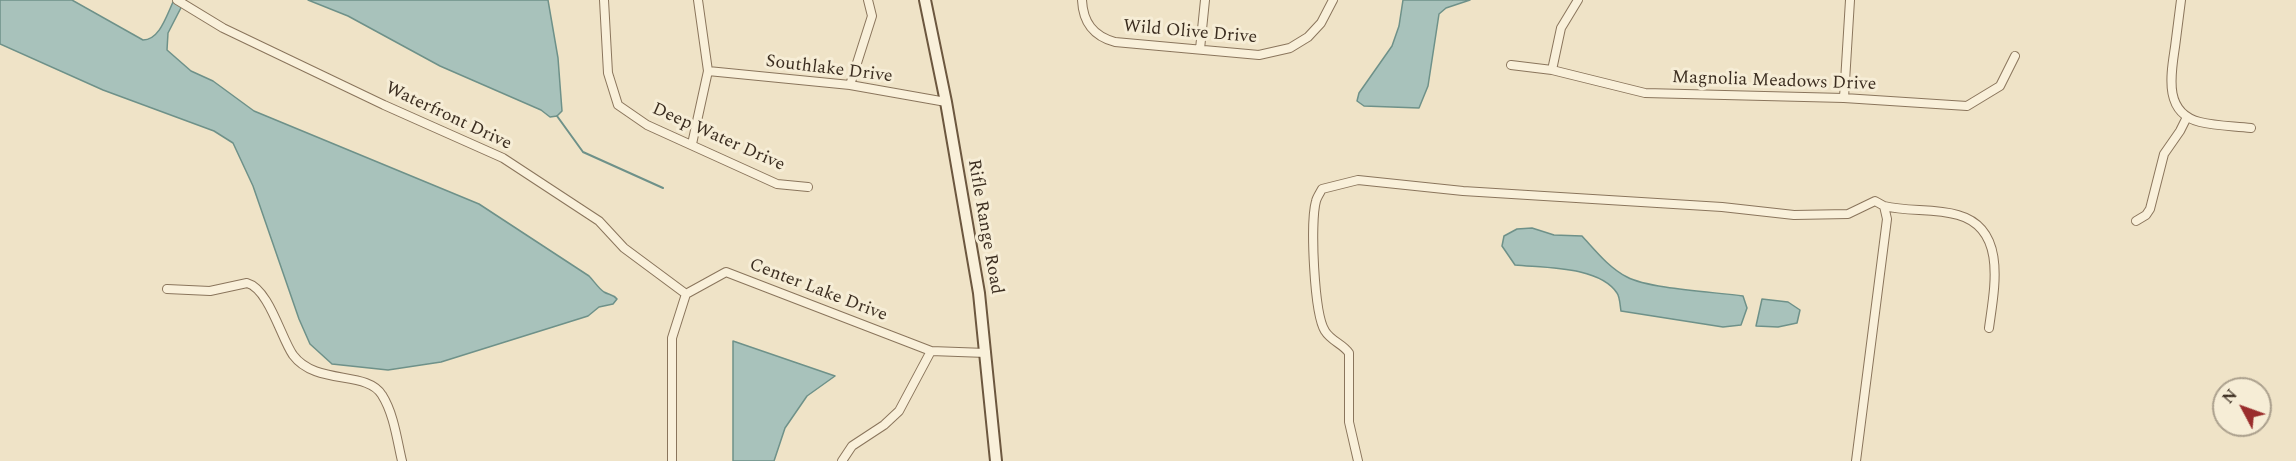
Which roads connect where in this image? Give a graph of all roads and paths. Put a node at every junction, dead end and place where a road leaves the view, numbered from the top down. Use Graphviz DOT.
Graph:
graph roads {
  1 [pos="177,0"];
  2 [pos="604,0"];
  3 [pos="698,0"];
  4 [pos="868,0"];
  5 [pos="925,0"];
  6 [pos="1082,0"];
  7 [pos="1205,0"];
  8 [pos="1333,0"];
  9 [pos="1578,0"];
  10 [pos="1850,0"];
  11 [pos="2181,0"];
  12 [pos="1200,49"];
  13 [pos="2015,56"];
  14 [pos="1511,66"];
  15 [pos="708,70"];
  16 [pos="1552,70"];
  17 [pos="850,85"];
  18 [pos="1844,98"];
  19 [pos="946,102"];
  20 [pos="2187,117"];
  21 [pos="2251,128"];
  22 [pos="692,144"];
  23 [pos="808,187"];
  24 [pos="1884,206"];
  25 [pos="2136,221"];
  26 [pos="167,289"];
  27 [pos="686,294"];
  28 [pos="1989,328"];
  29 [pos="931,351"];
  30 [pos="986,353"];
  31 [pos="402,461"];
  32 [pos="672,461"];
  33 [pos="842,461"];
  34 [pos="996,461"];
  35 [pos="1358,461"];
  36 [pos="1856,461"];
  1 -- 27 [label="street, Waterfront Drive"];
  2 -- 22 [label="street, Deep Water Drive"];
  3 -- 15 [label="street"];
  4 -- 17 [label="street"];
  5 -- 19 [label="main road, Rifle Range Road"];
  6 -- 12 [label="street, Wild Olive Drive"];
  7 -- 12 [label="street"];
  8 -- 12 [label="street, Wild Olive Drive"];
  9 -- 16 [label="street"];
  10 -- 18 [label="street"];
  11 -- 20 [label="street"];
  13 -- 18 [label="street, Magnolia Meadows Drive"];
  14 -- 16 [label="street, Magnolia Meadows Drive"];
  15 -- 17 [label="street, Southlake Drive"];
  15 -- 22 [label="street"];
  16 -- 18 [label="street, Magnolia Meadows Drive"];
  17 -- 19 [label="street, Southlake Drive"];
  19 -- 30 [label="main road, Rifle Range Road"];
  20 -- 21 [label="street"];
  20 -- 25 [label="street"];
  22 -- 23 [label="street, Deep Water Drive"];
  24 -- 28 [label="street"];
  24 -- 35 [label="street"];
  24 -- 36 [label="street"];
  26 -- 31 [label="street"];
  27 -- 29 [label="street, Center Lake Drive"];
  27 -- 32 [label="street"];
  29 -- 30 [label="street, Center Lake Drive"];
  29 -- 33 [label="street"];
  30 -- 34 [label="main road, Rifle Range Road"];
}
